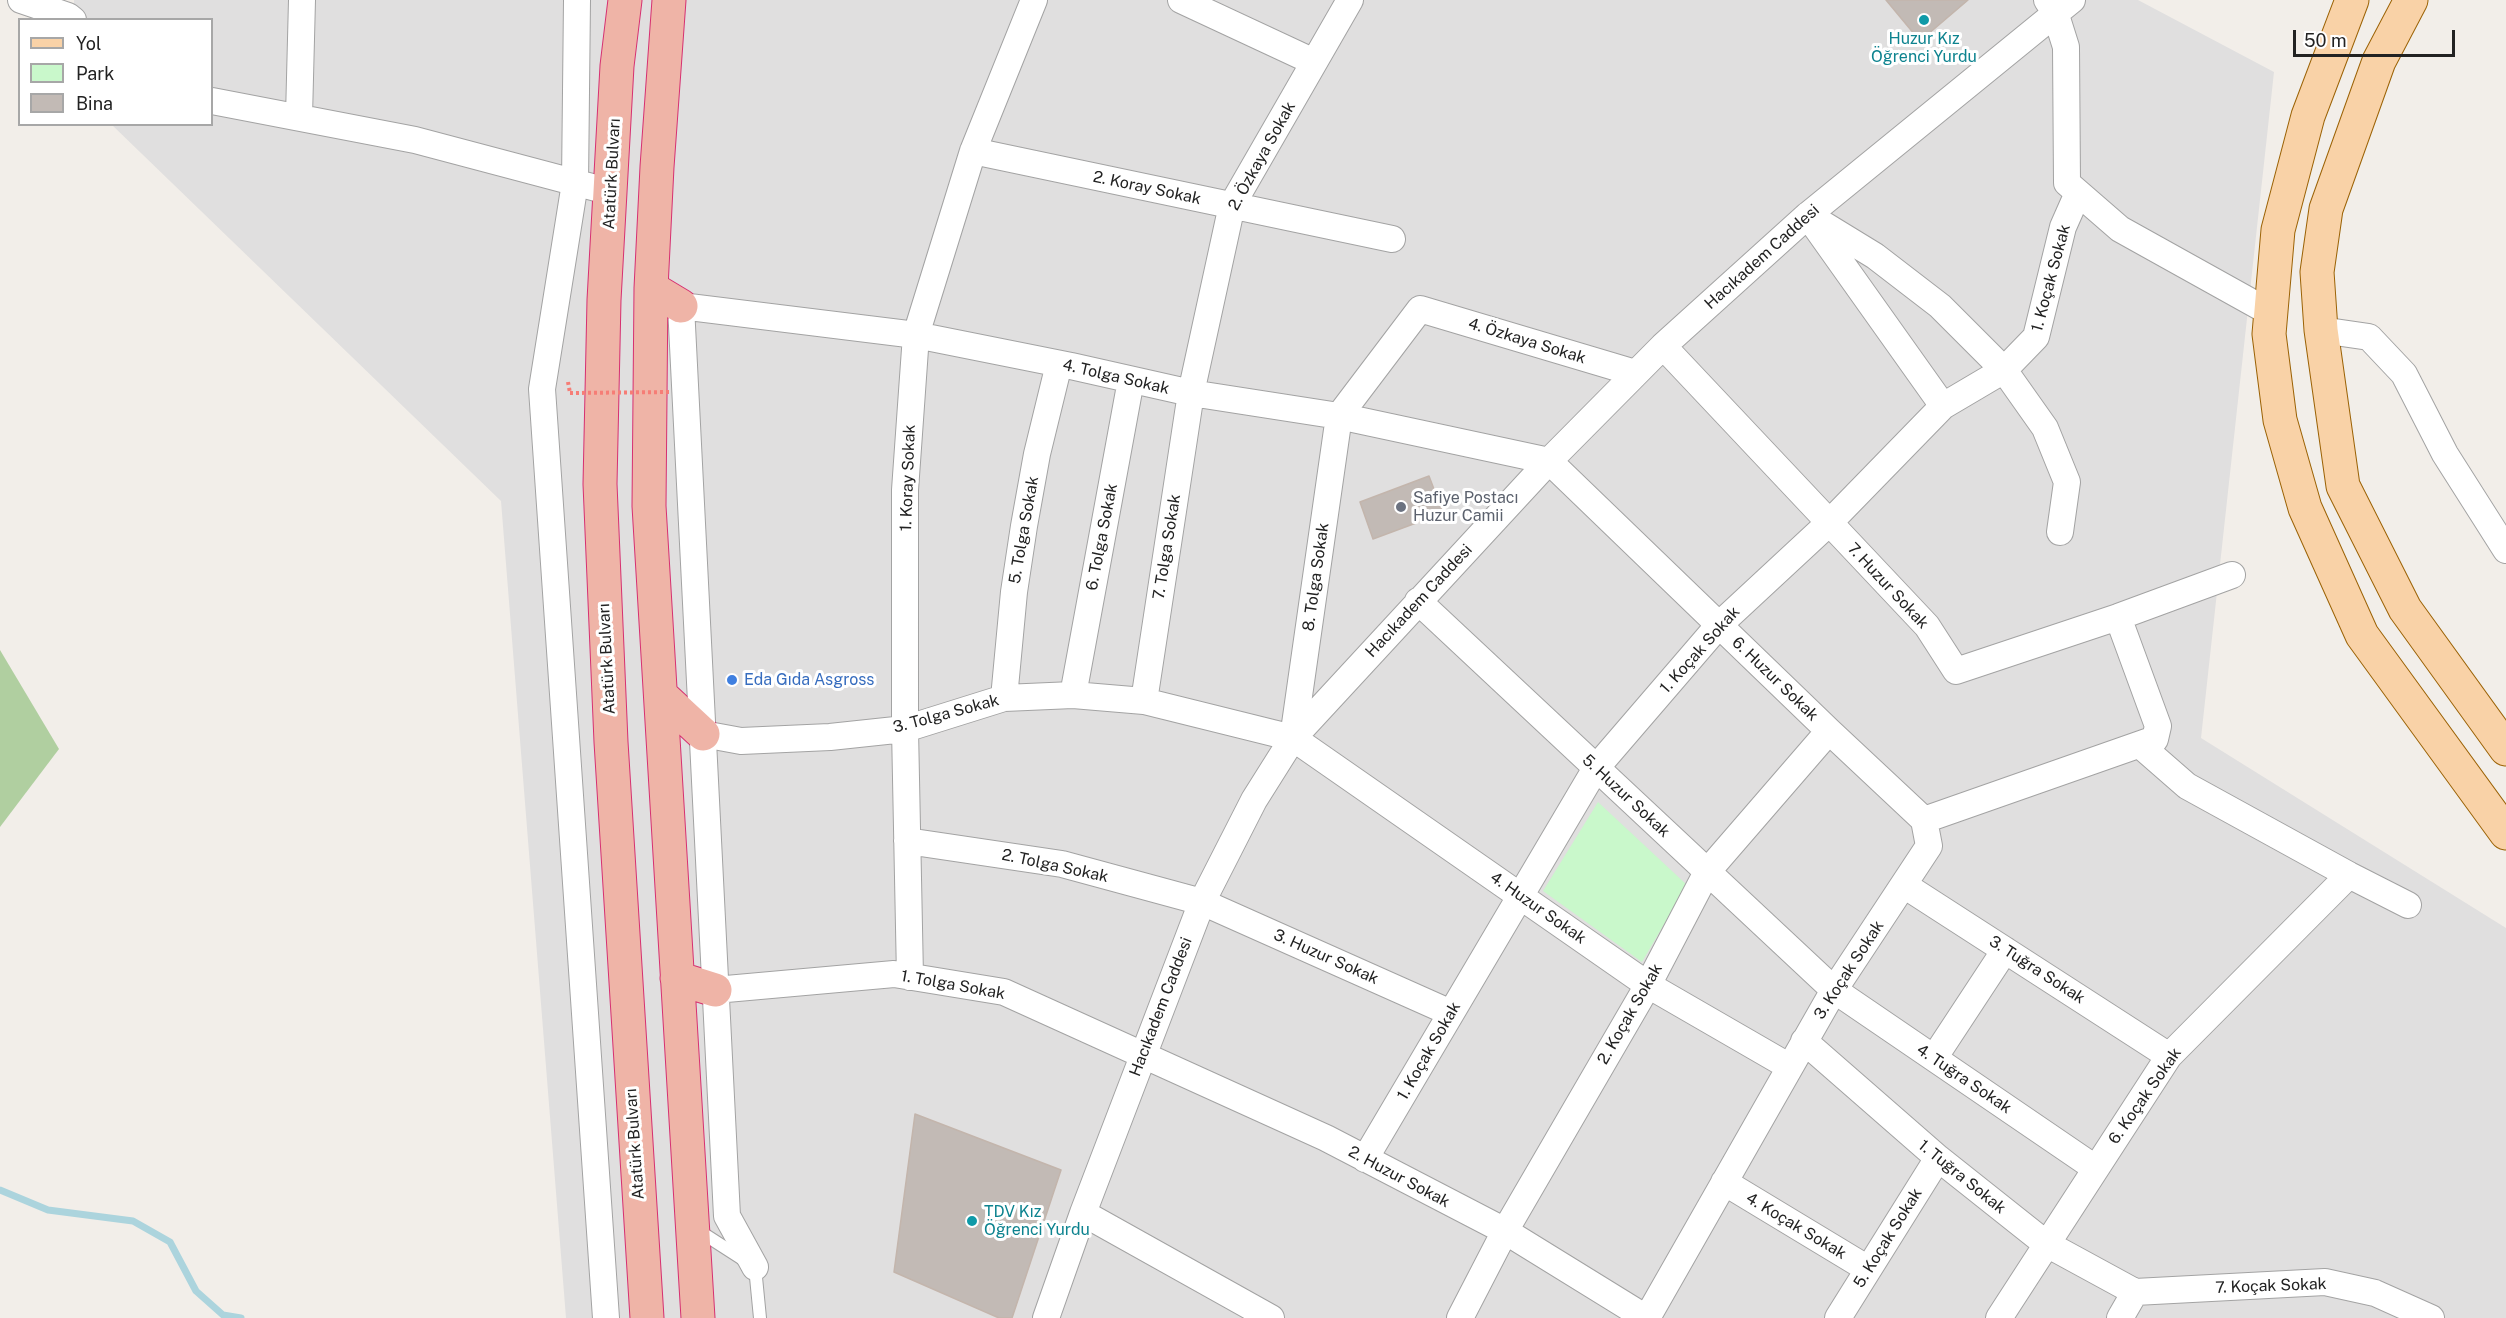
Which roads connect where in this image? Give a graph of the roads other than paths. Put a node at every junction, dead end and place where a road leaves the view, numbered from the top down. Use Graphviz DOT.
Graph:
graph roads {
  1 [pos="21,0"];
  2 [pos="302,0"];
  3 [pos="577,0"];
  4 [pos="625,0"];
  5 [pos="669,0"];
  6 [pos="1034,0"];
  7 [pos="1181,0"];
  8 [pos="1350,0"];
  9 [pos="2352,0"];
  10 [pos="2411,0"];
  11 [pos="2058,4"];
  12 [pos="70,18"];
  13 [pos="1314,62"];
  14 [pos="213,101"];
  15 [pos="299,117"];
  16 [pos="973,151"];
  17 [pos="575,183"];
  18 [pos="611,192"];
  19 [pos="2078,193"];
  20 [pos="1232,206"];
  21 [pos="1808,215"];
  22 [pos="1392,239"];
  23 [pos="651,288"];
  24 [pos="681,306"];
  25 [pos="2271,313"];
  26 [pos="2321,330"];
  27 [pos="916,335"];
  28 [pos="1663,346"];
  29 [pos="1059,364"];
  30 [pos="2004,370"];
  31 [pos="1635,373"];
  32 [pos="1131,380"];
  33 [pos="1191,393"];
  34 [pos="1943,406"];
  35 [pos="1339,416"];
  36 [pos="1550,461"];
  37 [pos="1830,522"];
  38 [pos="2060,532"];
  39 [pos="2506,550"];
  40 [pos="2232,575"];
  41 [pos="1418,601"];
  42 [pos="2118,617"];
  43 [pos="1719,625"];
  44 [pos="1073,695"];
  45 [pos="662,696"];
  46 [pos="1004,698"];
  47 [pos="1144,701"];
  48 [pos="905,729"];
  49 [pos="1829,731"];
  50 [pos="703,734"];
  51 [pos="1293,738"];
  52 [pos="2140,745"];
  53 [pos="2506,749"];
  54 [pos="1596,768"];
  55 [pos="1924,820"];
  56 [pos="2506,833"];
  57 [pos="907,841"];
  58 [pos="1707,872"];
  59 [pos="2349,875"];
  60 [pos="1904,885"];
  61 [pos="1520,895"];
  62 [pos="1202,902"];
  63 [pos="2408,904"];
  64 [pos="2005,950"];
  65 [pos="910,977"];
  66 [pos="677,978"];
  67 [pos="1648,985"];
  68 [pos="716,990"];
  69 [pos="1834,990"];
  70 [pos="1450,1013"];
  71 [pos="1804,1041"];
  72 [pos="1142,1056"];
  73 [pos="2169,1056"];
  74 [pos="1934,1058"];
  75 [pos="1790,1066"];
  76 [pos="1938,1158"];
  77 [pos="1365,1159"];
  78 [pos="2095,1168"];
  79 [pos="1724,1182"];
  80 [pos="1083,1213"];
  81 [pos="693,1227"];
  82 [pos="1505,1232"];
  83 [pos="2045,1244"];
  84 [pos="755,1267"];
  85 [pos="1868,1269"];
  86 [pos="2135,1292"];
  87 [pos="606,1318"];
  88 [pos="647,1318"];
  89 [pos="698,1318"];
  90 [pos="760,1318"];
  91 [pos="1046,1318"];
  92 [pos="1271,1318"];
  93 [pos="1460,1318"];
  94 [pos="1646,1318"];
  95 [pos="1838,1318"];
  96 [pos="1999,1318"];
  97 [pos="2120,1318"];
  98 [pos="2431,1318"];
  1 -- 12 [label="street"];
  2 -- 15 [label="street"];
  3 -- 17 [label="street"];
  4 -- 18 [label="highway, Atatürk Bulvarı"];
  5 -- 23 [label="highway"];
  6 -- 16 [label="street, 1. Koray Sokak"];
  7 -- 13 [label="street"];
  8 -- 13 [label="street, 2. Özkaya Sokak"];
  9 -- 25 [label="main road"];
  10 -- 26 [label="main road"];
  11 -- 19 [label="street"];
  11 -- 21 [label="street, Hacıkadem Caddesi"];
  13 -- 20 [label="street, 2. Özkaya Sokak"];
  14 -- 15 [label="street"];
  15 -- 17 [label="street"];
  16 -- 20 [label="street, 2. Koray Sokak"];
  16 -- 27 [label="street, 1. Koray Sokak"];
  17 -- 18 [label="street"];
  17 -- 87 [label="street"];
  18 -- 88 [label="highway, Atatürk Bulvarı"];
  19 -- 25 [label="street"];
  19 -- 30 [label="street, 1. Koçak Sokak"];
  20 -- 22 [label="street, 2. Koray Sokak"];
  20 -- 33 [label="street, 2. Özkaya Sokak"];
  21 -- 28 [label="street, Hacıkadem Caddesi"];
  21 -- 30 [label="street"];
  21 -- 34 [label="street"];
  23 -- 24 [label="highway"];
  23 -- 45 [label="highway"];
  24 -- 27 [label="street, 4. Tolga Sokak"];
  24 -- 50 [label="street"];
  25 -- 56 [label="main road"];
  26 -- 39 [label="street"];
  26 -- 53 [label="main road"];
  27 -- 29 [label="street, 4. Tolga Sokak"];
  27 -- 48 [label="street, 1. Koray Sokak"];
  28 -- 31 [label="street, Hacıkadem Caddesi"];
  28 -- 37 [label="street, 7. Huzur Sokak"];
  29 -- 32 [label="street, 4. Tolga Sokak"];
  29 -- 46 [label="street, 5. Tolga Sokak"];
  30 -- 34 [label="street, 1. Koçak Sokak"];
  30 -- 38 [label="street"];
  31 -- 35 [label="street, 4. Özkaya Sokak"];
  31 -- 36 [label="street, Hacıkadem Caddesi"];
  32 -- 33 [label="street, 4. Tolga Sokak"];
  32 -- 44 [label="street, 6. Tolga Sokak"];
  33 -- 35 [label="street, 4. Tolga Sokak"];
  33 -- 47 [label="street, 7. Tolga Sokak"];
  34 -- 37 [label="street, 1. Koçak Sokak"];
  35 -- 36 [label="street, 4. Tolga Sokak"];
  35 -- 51 [label="street, 8. Tolga Sokak"];
  36 -- 41 [label="street, Hacıkadem Caddesi"];
  36 -- 43 [label="street, 6. Huzur Sokak"];
  37 -- 42 [label="street, 7. Huzur Sokak"];
  37 -- 43 [label="street, 1. Koçak Sokak"];
  40 -- 42 [label="street, 7. Huzur Sokak"];
  41 -- 51 [label="street, Hacıkadem Caddesi"];
  41 -- 54 [label="street, 5. Huzur Sokak"];
  42 -- 52 [label="street"];
  43 -- 49 [label="street, 6. Huzur Sokak"];
  43 -- 54 [label="street, 1. Koçak Sokak"];
  44 -- 46 [label="street, 3. Tolga Sokak"];
  44 -- 47 [label="street, 3. Tolga Sokak"];
  45 -- 50 [label="highway"];
  45 -- 66 [label="highway"];
  46 -- 48 [label="street, 3. Tolga Sokak"];
  47 -- 51 [label="street, 3. Tolga Sokak"];
  48 -- 50 [label="street, 3. Tolga Sokak"];
  48 -- 57 [label="street, 1. Koray Sokak"];
  49 -- 55 [label="street, 6. Huzur Sokak"];
  49 -- 58 [label="street, 2. Koçak Sokak"];
  50 -- 68 [label="street"];
  51 -- 61 [label="street, 4. Huzur Sokak"];
  51 -- 62 [label="street, Hacıkadem Caddesi"];
  52 -- 55 [label="street"];
  52 -- 59 [label="street"];
  54 -- 58 [label="street, 5. Huzur Sokak"];
  54 -- 61 [label="street, 1. Koçak Sokak"];
  55 -- 60 [label="street, 3. Koçak Sokak"];
  57 -- 62 [label="street, 2. Tolga Sokak"];
  57 -- 65 [label="street, 1. Koray Sokak"];
  58 -- 67 [label="street, 2. Koçak Sokak"];
  58 -- 69 [label="street, 5. Huzur Sokak"];
  59 -- 63 [label="street"];
  59 -- 73 [label="street, 6. Koçak Sokak"];
  60 -- 64 [label="street, 3. Tuğra Sokak"];
  60 -- 69 [label="street, 3. Koçak Sokak"];
  61 -- 67 [label="street, 4. Huzur Sokak"];
  61 -- 70 [label="street, 1. Koçak Sokak"];
  62 -- 70 [label="street, 3. Huzur Sokak"];
  62 -- 72 [label="street, Hacıkadem Caddesi"];
  64 -- 73 [label="street, 3. Tuğra Sokak"];
  64 -- 74 [label="street"];
  65 -- 68 [label="street, 1. Tolga Sokak"];
  65 -- 72 [label="street, 1. Tolga Sokak"];
  66 -- 68 [label="highway"];
  66 -- 81 [label="highway"];
  67 -- 75 [label="street, 4. Huzur Sokak"];
  67 -- 82 [label="street, 2. Koçak Sokak"];
  68 -- 84 [label="street"];
  69 -- 71 [label="street, 3. Koçak Sokak"];
  69 -- 74 [label="street, 4. Tuğra Sokak"];
  70 -- 77 [label="street, 1. Koçak Sokak"];
  71 -- 75 [label="street, 3. Koçak Sokak"];
  71 -- 76 [label="street, 1. Tuğra Sokak"];
  72 -- 77 [label="street, 2. Huzur Sokak"];
  72 -- 80 [label="street, Hacıkadem Caddesi"];
  73 -- 78 [label="street, 6. Koçak Sokak"];
  74 -- 78 [label="street, 4. Tuğra Sokak"];
  75 -- 79 [label="street, 3. Koçak Sokak"];
  76 -- 83 [label="street, 1. Tuğra Sokak"];
  76 -- 85 [label="street, 5. Koçak Sokak"];
  77 -- 82 [label="street, 2. Huzur Sokak"];
  78 -- 83 [label="street, 6. Koçak Sokak"];
  79 -- 85 [label="street, 4. Koçak Sokak"];
  79 -- 94 [label="street, 3. Koçak Sokak"];
  80 -- 91 [label="street, Hacıkadem Caddesi"];
  80 -- 92 [label="street"];
  81 -- 84 [label="lane"];
  81 -- 89 [label="highway"];
  82 -- 93 [label="street, 2. Koçak Sokak"];
  82 -- 94 [label="street, 2. Huzur Sokak"];
  83 -- 86 [label="street, 1. Tuğra Sokak"];
  83 -- 96 [label="street, 6. Koçak Sokak"];
  84 -- 90 [label="lane"];
  85 -- 95 [label="street, 5. Koçak Sokak"];
  86 -- 97 [label="street"];
  86 -- 98 [label="street, 7. Koçak Sokak"];
}
